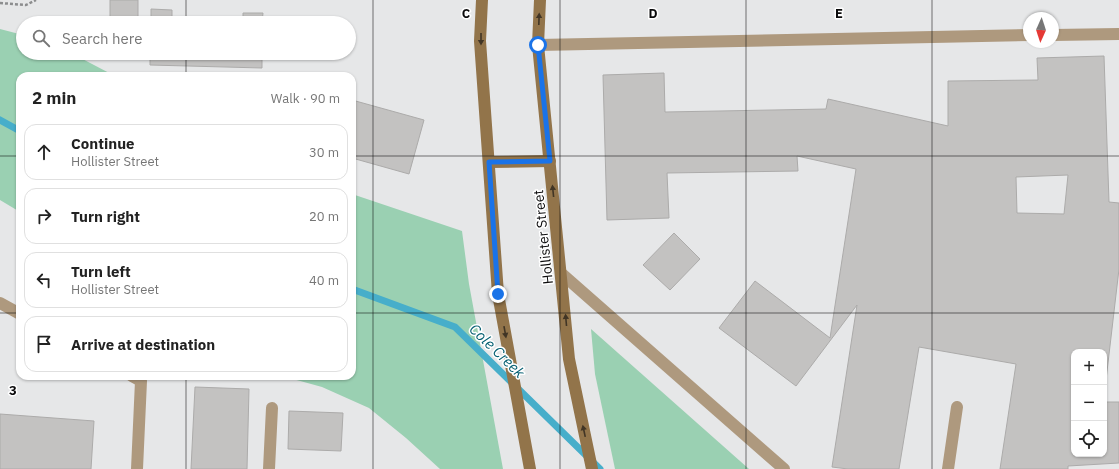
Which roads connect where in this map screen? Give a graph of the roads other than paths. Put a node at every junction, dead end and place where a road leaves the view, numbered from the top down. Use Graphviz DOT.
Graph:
graph roads {
  1 [pos="482,0"];
  2 [pos="540,0"];
  3 [pos="1119,34"];
  4 [pos="1023,35"];
  5 [pos="1059,35"];
  6 [pos="538,45"];
  7 [pos="550,161"];
  8 [pos="489,162"];
  9 [pos="562,274"];
  10 [pos="0,303"];
  11 [pos="16,312"];
  12 [pos="139,380"];
  13 [pos="957,407"];
  14 [pos="272,408"];
  15 [pos="136,469"];
  16 [pos="269,469"];
  17 [pos="530,469"];
  18 [pos="592,469"];
  19 [pos="784,469"];
  20 [pos="948,469"];
  1 -- 8 [label="main road, one-way"];
  6 -- 2 [label="main road, Hollister Street, one-way"];
  3 -- 5 [label="street"];
  4 -- 6 [label="street"];
  6 -- 7 [label="main road, Hollister Street"];
  7 -- 8 [label="main road"];
  9 -- 7 [label="main road, Hollister Street, one-way"];
  8 -- 17 [label="main road, one-way"];
  18 -- 9 [label="main road, Hollister Street, one-way"];
  9 -- 19 [label="street"];
  10 -- 11 [label="street"];
  12 -- 15 [label="street"];
  13 -- 20 [label="street"];
  14 -- 16 [label="street"];
}
